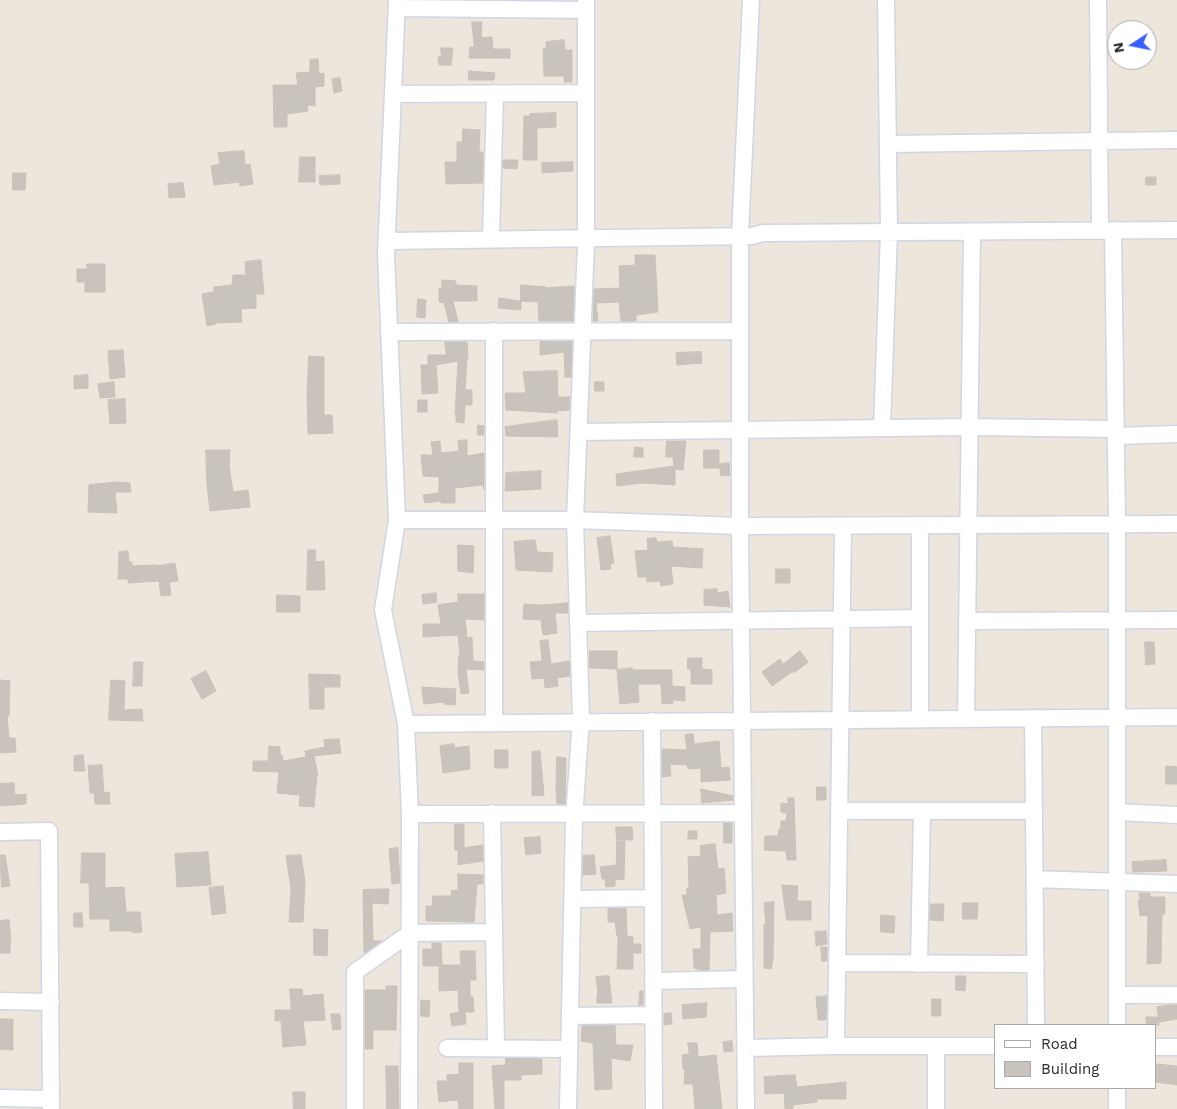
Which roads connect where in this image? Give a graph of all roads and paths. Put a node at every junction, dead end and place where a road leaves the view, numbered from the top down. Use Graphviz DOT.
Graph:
graph roads {
  1 [pos="751,0"];
  2 [pos="886,0"];
  3 [pos="1098,0"];
  4 [pos="397,4"];
  5 [pos="586,5"];
  6 [pos="586,93"];
  7 [pos="393,94"];
  8 [pos="495,94"];
  9 [pos="1177,140"];
  10 [pos="1099,142"];
  11 [pos="888,144"];
  12 [pos="1106,230"];
  13 [pos="1177,230"];
  14 [pos="889,232"];
  15 [pos="972,232"];
  16 [pos="740,236"];
  17 [pos="586,238"];
  18 [pos="492,239"];
  19 [pos="387,241"];
  20 [pos="582,330"];
  21 [pos="494,331"];
  22 [pos="740,331"];
  23 [pos="389,332"];
  24 [pos="969,427"];
  25 [pos="882,428"];
  26 [pos="740,430"];
  27 [pos="578,432"];
  28 [pos="1116,432"];
  29 [pos="1177,434"];
  30 [pos="397,520"];
  31 [pos="494,520"];
  32 [pos="576,520"];
  33 [pos="1117,524"];
  34 [pos="1177,524"];
  35 [pos="920,525"];
  36 [pos="968,525"];
  37 [pos="740,526"];
  38 [pos="843,526"];
  39 [pos="920,618"];
  40 [pos="842,619"];
  41 [pos="741,620"];
  42 [pos="1117,620"];
  43 [pos="1177,620"];
  44 [pos="967,621"];
  45 [pos="578,623"];
  46 [pos="1117,717"];
  47 [pos="1177,717"];
  48 [pos="966,718"];
  49 [pos="1033,718"];
  50 [pos="840,719"];
  51 [pos="920,719"];
  52 [pos="742,720"];
  53 [pos="652,721"];
  54 [pos="581,722"];
  55 [pos="494,723"];
  56 [pos="406,724"];
  57 [pos="839,810"];
  58 [pos="922,811"];
  59 [pos="1034,811"];
  60 [pos="1117,812"];
  61 [pos="575,813"];
  62 [pos="652,813"];
  63 [pos="742,813"];
  64 [pos="410,814"];
  65 [pos="492,814"];
  66 [pos="1177,815"];
  67 [pos="0,832"];
  68 [pos="1035,880"];
  69 [pos="1117,882"];
  70 [pos="1177,884"];
  71 [pos="653,898"];
  72 [pos="572,899"];
  73 [pos="494,932"];
  74 [pos="410,933"];
  75 [pos="837,963"];
  76 [pos="919,964"];
  77 [pos="1036,964"];
  78 [pos="744,979"];
  79 [pos="653,981"];
  80 [pos="1117,994"];
  81 [pos="1177,995"];
  82 [pos="0,1001"];
  83 [pos="51,1002"];
  84 [pos="654,1015"];
  85 [pos="570,1016"];
  86 [pos="1036,1024"];
  87 [pos="1117,1024"];
  88 [pos="836,1046"];
  89 [pos="936,1046"];
  90 [pos="994,1046"];
  91 [pos="496,1047"];
  92 [pos="1157,1047"];
  93 [pos="1177,1047"];
  94 [pos="446,1048"];
  95 [pos="569,1048"];
  96 [pos="745,1048"];
  97 [pos="1117,1089"];
  98 [pos="0,1098"];
  99 [pos="51,1104"];
  100 [pos="355,1109"];
  101 [pos="410,1109"];
  102 [pos="568,1109"];
  103 [pos="654,1109"];
  104 [pos="746,1109"];
  105 [pos="936,1109"];
  106 [pos="1117,1109"];
  1 -- 16 [label="street"];
  2 -- 11 [label="street"];
  3 -- 10 [label="street"];
  4 -- 5 [label="street"];
  4 -- 7 [label="street"];
  5 -- 6 [label="street"];
  6 -- 8 [label="street"];
  6 -- 17 [label="street"];
  7 -- 8 [label="street"];
  7 -- 19 [label="street"];
  8 -- 18 [label="street"];
  9 -- 10 [label="street"];
  10 -- 11 [label="street"];
  10 -- 12 [label="street"];
  11 -- 14 [label="street"];
  12 -- 13 [label="street"];
  12 -- 15 [label="street"];
  12 -- 28 [label="street"];
  14 -- 15 [label="street"];
  14 -- 16 [label="street"];
  14 -- 25 [label="street"];
  15 -- 24 [label="street"];
  16 -- 17 [label="street"];
  16 -- 22 [label="street"];
  17 -- 18 [label="street"];
  17 -- 20 [label="street"];
  18 -- 19 [label="street"];
  19 -- 23 [label="street"];
  20 -- 21 [label="street"];
  20 -- 22 [label="street"];
  20 -- 27 [label="street"];
  21 -- 23 [label="street"];
  21 -- 31 [label="street"];
  22 -- 26 [label="street"];
  23 -- 30 [label="street"];
  24 -- 25 [label="street"];
  24 -- 28 [label="street"];
  24 -- 36 [label="street"];
  25 -- 26 [label="street"];
  26 -- 27 [label="street"];
  26 -- 37 [label="street"];
  27 -- 32 [label="street"];
  28 -- 29 [label="street"];
  28 -- 33 [label="street"];
  30 -- 31 [label="street"];
  30 -- 56 [label="street"];
  31 -- 32 [label="street"];
  31 -- 55 [label="street"];
  32 -- 37 [label="street"];
  32 -- 45 [label="street"];
  33 -- 34 [label="street"];
  33 -- 36 [label="street"];
  33 -- 42 [label="street"];
  35 -- 36 [label="street"];
  35 -- 38 [label="street"];
  35 -- 39 [label="street"];
  36 -- 44 [label="street"];
  37 -- 38 [label="street"];
  37 -- 41 [label="street"];
  38 -- 40 [label="street"];
  39 -- 40 [label="street"];
  39 -- 51 [label="street"];
  40 -- 41 [label="street"];
  40 -- 50 [label="street"];
  41 -- 45 [label="street"];
  41 -- 52 [label="street"];
  42 -- 43 [label="street"];
  42 -- 44 [label="street"];
  42 -- 46 [label="street"];
  44 -- 48 [label="street"];
  45 -- 54 [label="street"];
  46 -- 47 [label="street"];
  46 -- 49 [label="street"];
  46 -- 60 [label="street"];
  48 -- 49 [label="street"];
  48 -- 51 [label="street"];
  49 -- 59 [label="street"];
  50 -- 51 [label="street"];
  50 -- 52 [label="street"];
  50 -- 57 [label="street"];
  52 -- 53 [label="street"];
  52 -- 63 [label="street"];
  53 -- 54 [label="street"];
  53 -- 62 [label="street"];
  54 -- 55 [label="street"];
  54 -- 61 [label="street"];
  55 -- 56 [label="street"];
  56 -- 64 [label="street"];
  57 -- 58 [label="street"];
  57 -- 75 [label="street"];
  58 -- 59 [label="street"];
  58 -- 76 [label="street"];
  59 -- 68 [label="street"];
  60 -- 66 [label="street"];
  60 -- 69 [label="street"];
  61 -- 62 [label="street"];
  61 -- 65 [label="street"];
  61 -- 72 [label="street"];
  62 -- 63 [label="street"];
  62 -- 71 [label="street"];
  63 -- 78 [label="street"];
  64 -- 65 [label="street"];
  64 -- 74 [label="street"];
  65 -- 73 [label="street"];
  67 -- 83 [label="street"];
  68 -- 69 [label="street"];
  68 -- 77 [label="street"];
  69 -- 70 [label="street"];
  69 -- 80 [label="street"];
  71 -- 72 [label="street"];
  71 -- 79 [label="street"];
  72 -- 85 [label="street"];
  73 -- 74 [label="street"];
  73 -- 91 [label="street"];
  74 -- 100 [label="street"];
  74 -- 101 [label="street"];
  75 -- 76 [label="street"];
  75 -- 88 [label="street"];
  76 -- 77 [label="street"];
  77 -- 86 [label="street"];
  78 -- 79 [label="street"];
  78 -- 96 [label="street"];
  79 -- 84 [label="street"];
  80 -- 81 [label="street"];
  80 -- 87 [label="street"];
  82 -- 83 [label="street"];
  83 -- 99 [label="street"];
  84 -- 85 [label="street"];
  84 -- 103 [label="street"];
  85 -- 95 [label="street"];
  88 -- 89 [label="street"];
  88 -- 96 [label="street"];
  89 -- 90 [label="street"];
  89 -- 105 [label="street"];
  91 -- 94 [label="street"];
  91 -- 95 [label="street"];
  92 -- 93 [label="street"];
  95 -- 102 [label="street"];
  96 -- 104 [label="street"];
  97 -- 106 [label="street"];
  98 -- 99 [label="street"];
}
